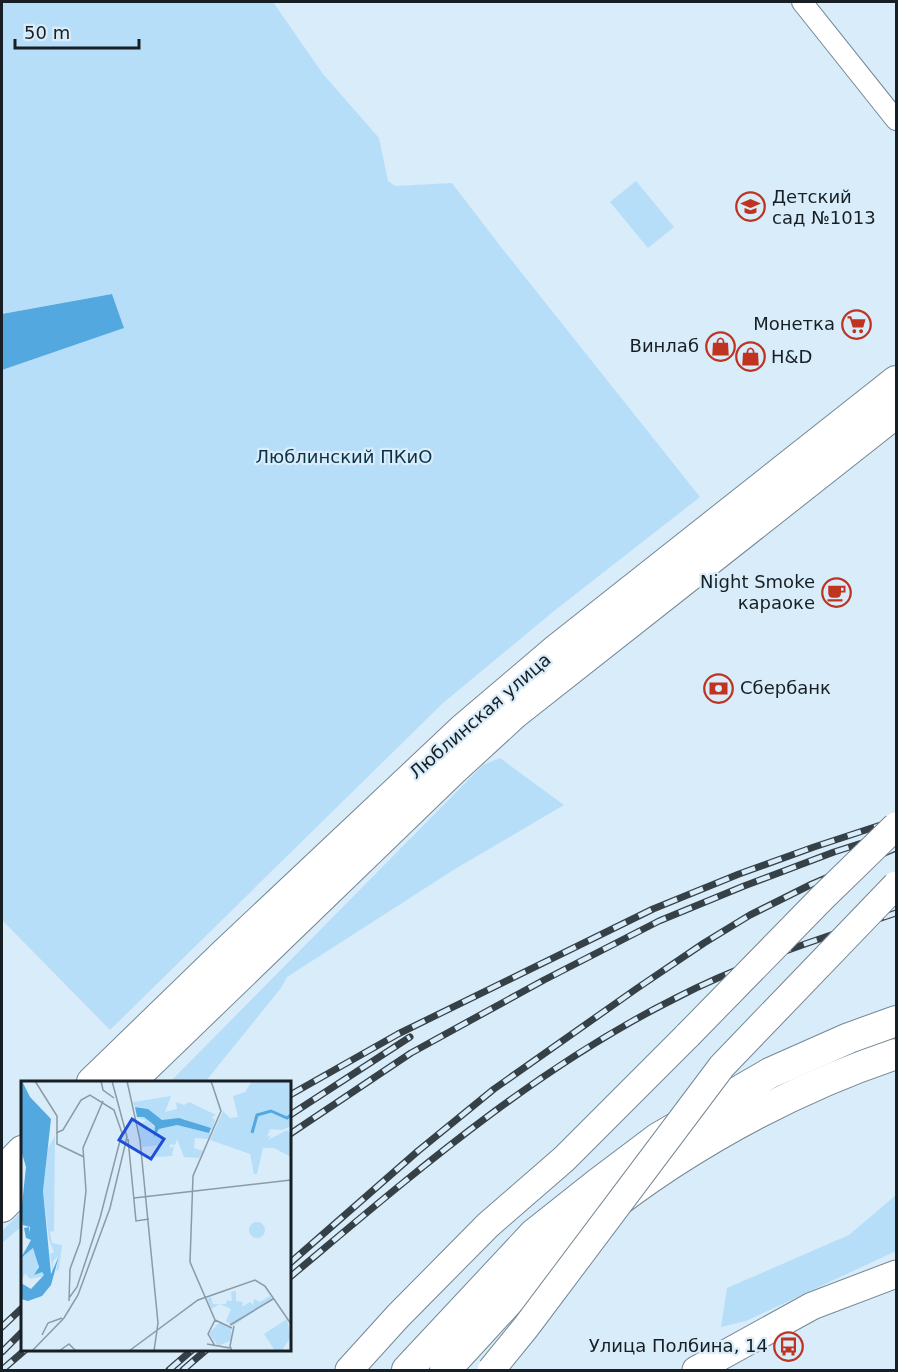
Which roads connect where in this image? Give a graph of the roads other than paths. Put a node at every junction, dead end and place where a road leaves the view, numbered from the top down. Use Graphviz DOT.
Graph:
graph roads {
  1 [pos="802,2"];
  2 [pos="897,120"];
  3 [pos="897,381"];
  4 [pos="897,412"];
  5 [pos="897,826"];
  6 [pos="897,885"];
  7 [pos="897,1022"];
  8 [pos="897,1054"];
  9 [pos="94,1081"];
  10 [pos="132,1081"];
  11 [pos="21,1152"];
  12 [pos="2,1172"];
  13 [pos="21,1188"];
  14 [pos="2,1207"];
  15 [pos="897,1274"];
  16 [pos="349,1371"];
  17 [pos="407,1371"];
  18 [pos="445,1371"];
  19 [pos="491,1371"];
  20 [pos="696,1371"];
  1 -- 2 [label="street"];
  3 -- 9 [label="main road, Люблинская улица"];
  4 -- 10 [label="main road, Люблинская улица"];
  5 -- 16 [label="main road, bridge"];
  6 -- 19 [label="main road, bridge"];
  7 -- 17 [label="main road"];
  8 -- 18 [label="main road"];
  11 -- 12 [label="main road"];
  13 -- 14 [label="main road"];
  15 -- 20 [label="main road"];
}
